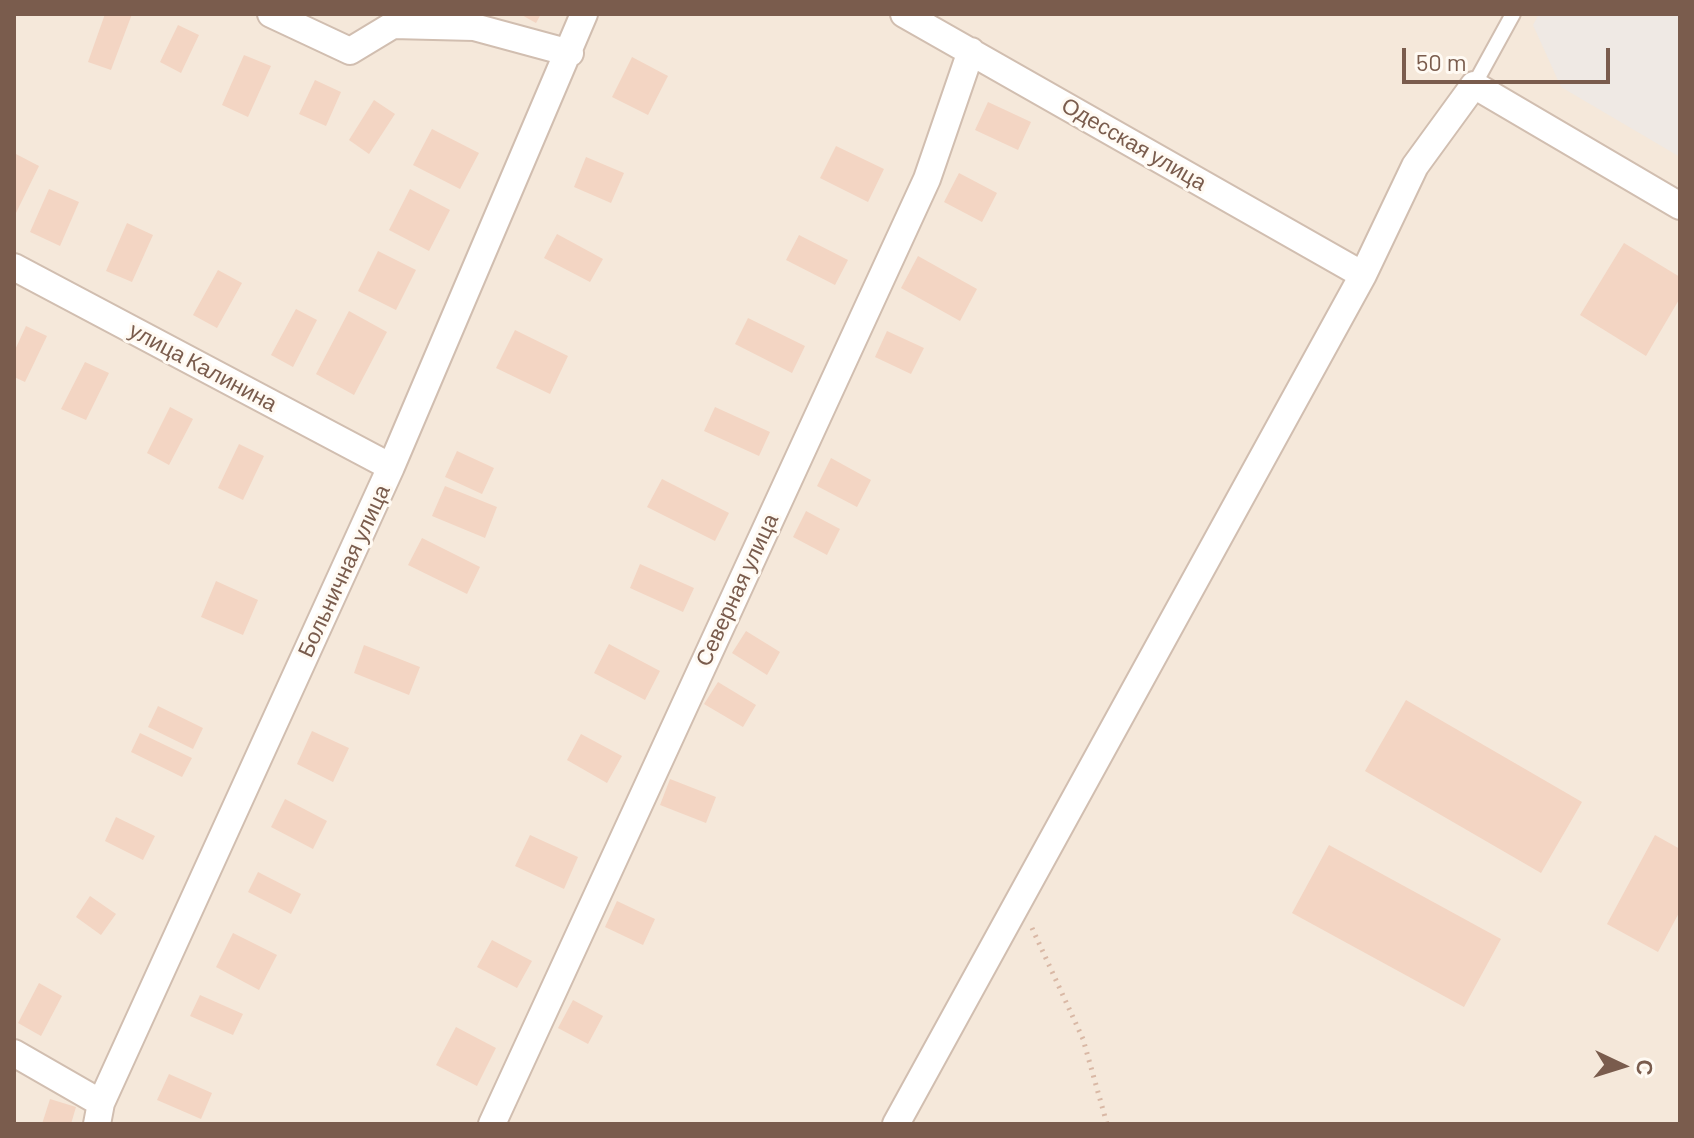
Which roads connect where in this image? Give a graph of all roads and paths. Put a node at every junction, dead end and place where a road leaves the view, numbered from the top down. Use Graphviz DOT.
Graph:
graph roads {
  1 [pos="271,14"];
  2 [pos="584,14"];
  3 [pos="904,14"];
  4 [pos="1513,14"];
  5 [pos="971,51"];
  6 [pos="570,53"];
  7 [pos="1474,85"];
  8 [pos="1680,206"];
  9 [pos="14,267"];
  10 [pos="1363,275"];
  11 [pos="391,467"];
  12 [pos="1019,899"];
  13 [pos="14,1053"];
  14 [pos="99,1113"];
  15 [pos="492,1124"];
  16 [pos="896,1124"];
  17 [pos="1107,1124"];
  1 -- 6 [label="street"];
  2 -- 6 [label="street, Больничная улица"];
  3 -- 5 [label="street, Одесская улица"];
  4 -- 7 [label="lane"];
  5 -- 10 [label="street, Одесская улица"];
  5 -- 15 [label="street, Северная улица"];
  6 -- 11 [label="street, Больничная улица"];
  7 -- 8 [label="street"];
  7 -- 10 [label="street"];
  9 -- 11 [label="street, улица Калинина"];
  10 -- 12 [label="street"];
  11 -- 14 [label="street, Больничная улица"];
  12 -- 16 [label="street"];
  12 -- 17 [label="path"];
  13 -- 14 [label="street"];
}
